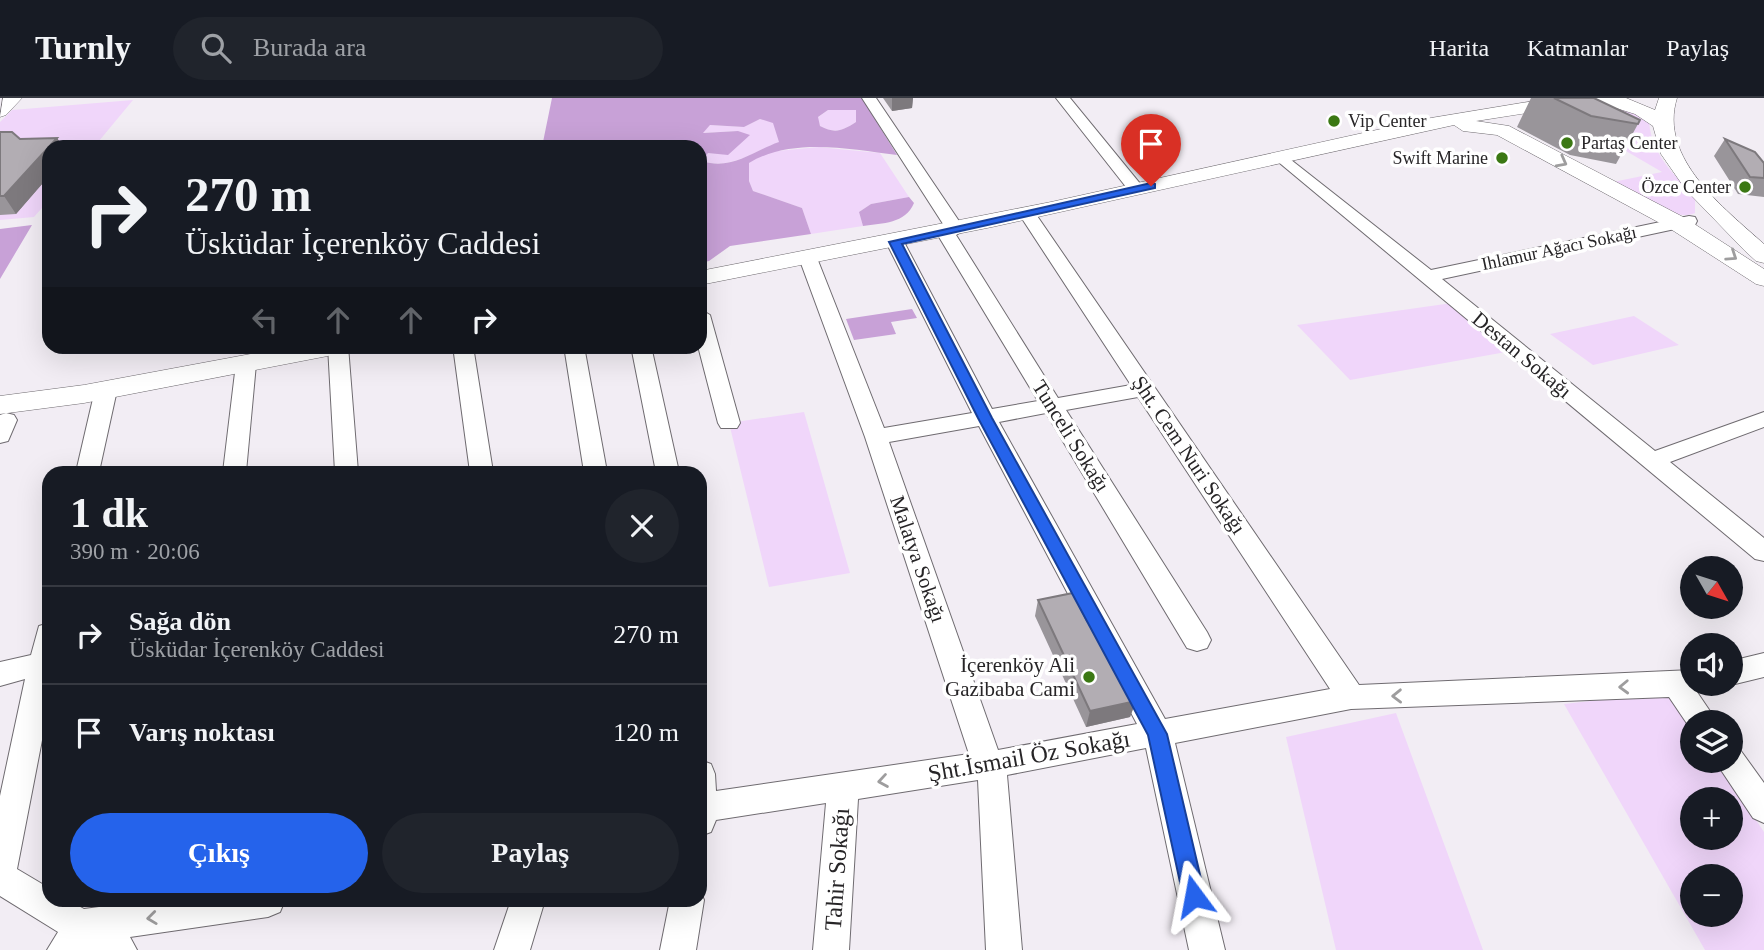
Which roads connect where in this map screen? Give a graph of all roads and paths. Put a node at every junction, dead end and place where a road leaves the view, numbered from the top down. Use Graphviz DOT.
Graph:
graph roads {
  1 [pos="13,98"];
  2 [pos="869,98"];
  3 [pos="1063,98"];
  4 [pos="1592,98"];
  5 [pos="1602,98"];
  6 [pos="1668,98"];
  7 [pos="1507,108"];
  8 [pos="0,111"];
  9 [pos="1662,124"];
  10 [pos="1406,129"];
  11 [pos="1502,130"];
  12 [pos="1281,157"];
  13 [pos="1136,189"];
  14 [pos="1710,203"];
  15 [pos="1027,214"];
  16 [pos="1683,222"];
  17 [pos="951,231"];
  18 [pos="895,242"];
  19 [pos="1764,256"];
  20 [pos="808,258"];
  21 [pos="1428,276"];
  22 [pos="707,277"];
  23 [pos="1764,279"];
  24 [pos="707,341"];
  25 [pos="297,354"];
  26 [pos="339,354"];
  27 [pos="464,354"];
  28 [pos="575,354"];
  29 [pos="643,354"];
  30 [pos="246,364"];
  31 [pos="1144,388"];
  32 [pos="95,392"];
  33 [pos="1052,405"];
  34 [pos="985,418"];
  35 [pos="1764,419"];
  36 [pos="2,420"];
  37 [pos="729,423"];
  38 [pos="876,437"];
  39 [pos="1650,461"];
  40 [pos="88,466"];
  41 [pos="235,466"];
  42 [pos="347,466"];
  43 [pos="481,466"];
  44 [pos="595,466"];
  45 [pos="667,466"];
  46 [pos="1764,552"];
  47 [pos="1198,640"];
  48 [pos="42,664"];
  49 [pos="1764,666"];
  50 [pos="1743,670"];
  51 [pos="0,674"];
  52 [pos="42,681"];
  53 [pos="1680,683"];
  54 [pos="1351,696"];
  55 [pos="1158,734"];
  56 [pos="989,765"];
  57 [pos="1739,773"];
  58 [pos="843,787"];
  59 [pos="1764,808"];
  60 [pos="707,811"];
  61 [pos="0,874"];
  62 [pos="186,907"];
  63 [pos="526,907"];
  64 [pos="686,907"];
  65 [pos="75,938"];
  66 [pos="119,950"];
  67 [pos="512,950"];
  68 [pos="678,950"];
  69 [pos="831,950"];
  70 [pos="1004,950"];
  71 [pos="1207,950"];
  1 -- 8 [label="main road"];
  2 -- 17 [label="street, Tunceli Sokağı"];
  3 -- 13 [label="street"];
  4 -- 7 [label="main road"];
  5 -- 9 [label="main road"];
  6 -- 9 [label="main road"];
  7 -- 10 [label="main road"];
  7 -- 11 [label="main road"];
  9 -- 14 [label="main road"];
  10 -- 11 [label="main road"];
  10 -- 12 [label="main road"];
  11 -- 16 [label="main road, one-way"];
  12 -- 13 [label="main road"];
  12 -- 21 [label="street, Destan Sokağı"];
  13 -- 15 [label="main road"];
  14 -- 16 [label="main road"];
  14 -- 19 [label="main road"];
  15 -- 17 [label="main road"];
  15 -- 31 [label="street, Şht. Cem Nuri Sokağı"];
  16 -- 21 [label="street, Ihlamur Ağacı Sokağı"];
  16 -- 23 [label="main road, one-way"];
  17 -- 18 [label="main road"];
  17 -- 33 [label="street, Tunceli Sokağı"];
  18 -- 20 [label="main road"];
  18 -- 34 [label="street"];
  20 -- 22 [label="main road"];
  20 -- 38 [label="street, Malatya Sokağı"];
  21 -- 39 [label="street, Destan Sokağı"];
  24 -- 37 [label="street"];
  25 -- 30 [label="main road"];
  26 -- 42 [label="street"];
  27 -- 43 [label="street"];
  28 -- 44 [label="street"];
  29 -- 45 [label="street"];
  30 -- 32 [label="main road"];
  30 -- 41 [label="street"];
  31 -- 33 [label="street"];
  31 -- 54 [label="street, Şht. Cem Nuri Sokağı"];
  32 -- 36 [label="main road"];
  32 -- 40 [label="street"];
  33 -- 34 [label="street"];
  33 -- 47 [label="street, Tunceli Sokağı"];
  34 -- 38 [label="street"];
  34 -- 55 [label="street"];
  35 -- 39 [label="street"];
  38 -- 56 [label="street, Malatya Sokağı"];
  39 -- 46 [label="street, Destan Sokağı"];
  48 -- 51 [label="street"];
  49 -- 50 [label="street"];
  52 -- 61 [label="street"];
  53 -- 54 [label="street, Şht.İsmail Öz Sokağı, one-way"];
  54 -- 55 [label="street, Şht.İsmail Öz Sokağı"];
  55 -- 56 [label="street, Şht.İsmail Öz Sokağı"];
  55 -- 71 [label="street"];
  56 -- 58 [label="street, Şht.İsmail Öz Sokağı, one-way"];
  56 -- 70 [label="street, Malatya Sokağı"];
  57 -- 59 [label="street"];
  58 -- 60 [label="street, Şht.İsmail Öz Sokağı"];
  58 -- 69 [label="street, Tahir Sokağı"];
  61 -- 65 [label="street"];
  62 -- 65 [label="street, one-way"];
  63 -- 67 [label="street"];
  64 -- 68 [label="street"];
  65 -- 66 [label="street"];
}
